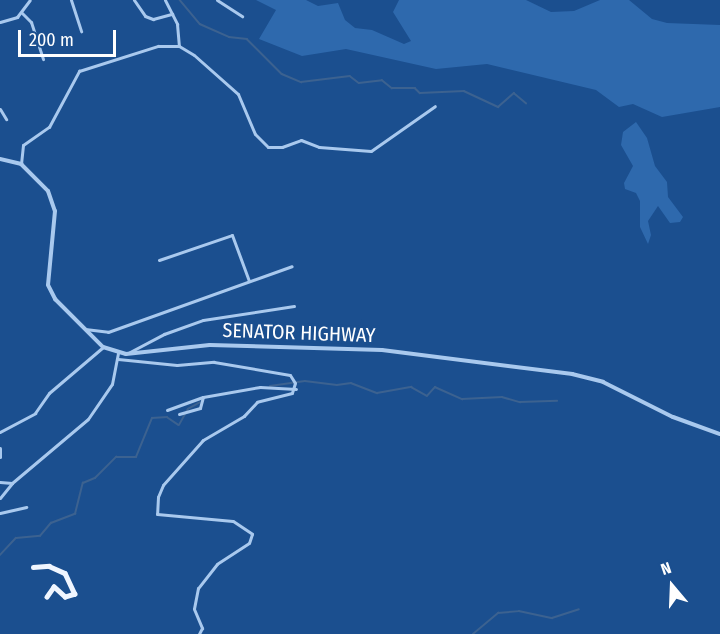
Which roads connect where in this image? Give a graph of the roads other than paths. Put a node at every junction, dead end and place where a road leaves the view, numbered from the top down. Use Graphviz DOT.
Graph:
graph roads {
  1 [pos="30,0"];
  2 [pos="71,0"];
  3 [pos="134,0"];
  4 [pos="165,0"];
  5 [pos="218,0"];
  6 [pos="22,13"];
  7 [pos="172,15"];
  8 [pos="242,16"];
  9 [pos="0,22"];
  10 [pos="81,31"];
  11 [pos="179,46"];
  12 [pos="43,59"];
  13 [pos="435,106"];
  14 [pos="0,109"];
  15 [pos="6,119"];
  16 [pos="0,159"];
  17 [pos="21,164"];
  18 [pos="159,260"];
  19 [pos="292,266"];
  20 [pos="249,281"];
  21 [pos="294,306"];
  22 [pos="83,328"];
  23 [pos="103,347"];
  24 [pos="118,353"];
  25 [pos="126,354"];
  26 [pos="118,358"];
  27 [pos="296,389"];
  28 [pos="203,397"];
  29 [pos="167,410"];
  30 [pos="179,414"];
  31 [pos="0,432"];
  32 [pos="720,434"];
  33 [pos="0,448"];
  34 [pos="0,457"];
  35 [pos="0,482"];
  36 [pos="12,483"];
  37 [pos="0,498"];
  38 [pos="26,507"];
  39 [pos="0,513"];
  40 [pos="33,567"];
  41 [pos="47,597"];
  42 [pos="199,634"];
  1 -- 6 [label="street"];
  2 -- 10 [label="street"];
  3 -- 7 [label="street"];
  4 -- 7 [label="street"];
  5 -- 8 [label="street"];
  6 -- 9 [label="street"];
  6 -- 12 [label="street"];
  7 -- 11 [label="street"];
  11 -- 13 [label="street"];
  11 -- 17 [label="street"];
  14 -- 15 [label="street"];
  16 -- 17 [label="street"];
  17 -- 22 [label="street, SENATOR HIGHWAY"];
  18 -- 20 [label="street"];
  19 -- 20 [label="street"];
  20 -- 22 [label="street"];
  21 -- 25 [label="street"];
  22 -- 23 [label="street, SENATOR HIGHWAY"];
  23 -- 24 [label="street, SENATOR HIGHWAY"];
  23 -- 31 [label="street"];
  24 -- 25 [label="street, SENATOR HIGHWAY"];
  24 -- 26 [label="street"];
  25 -- 32 [label="street, SENATOR HIGHWAY"];
  26 -- 27 [label="street"];
  26 -- 36 [label="street"];
  27 -- 28 [label="street"];
  27 -- 42 [label="street"];
  28 -- 29 [label="street"];
  28 -- 30 [label="street"];
  33 -- 34 [label="street"];
  35 -- 36 [label="street"];
  36 -- 37 [label="street"];
  38 -- 39 [label="street"];
  40 -- 41 [label="main road"];
}
